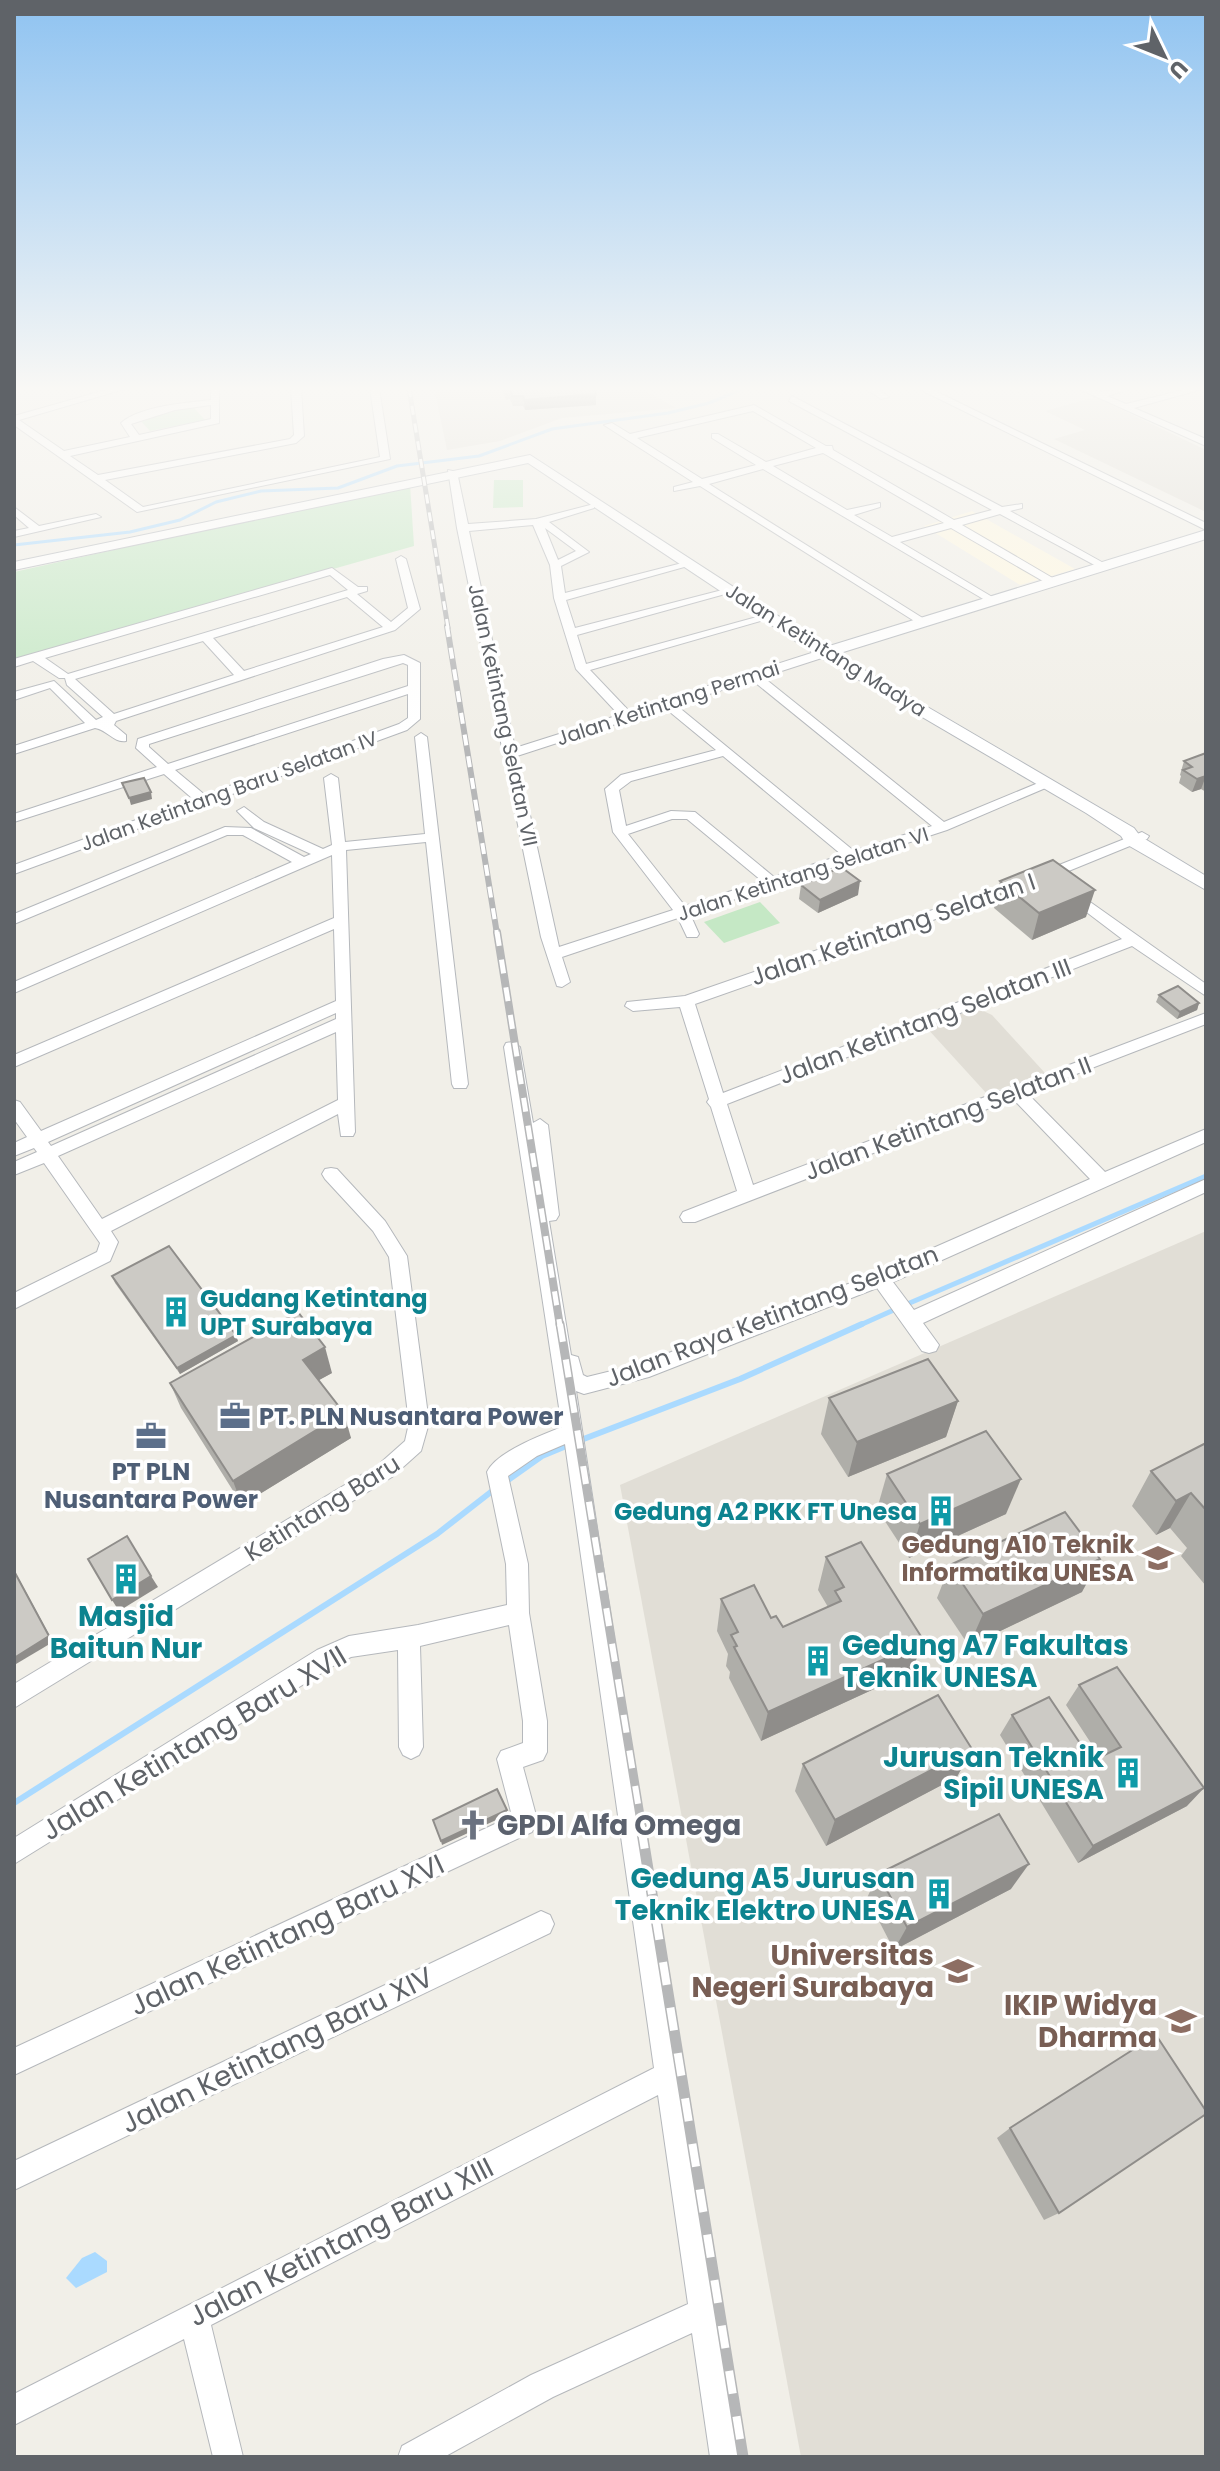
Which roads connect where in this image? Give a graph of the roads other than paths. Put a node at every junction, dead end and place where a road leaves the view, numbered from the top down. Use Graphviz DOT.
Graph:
graph roads {
  1 [pos="128,503"];
  2 [pos="163,503"];
  3 [pos="306,503"];
  4 [pos="458,503"];
  5 [pos="597,503"];
  6 [pos="736,503"];
  7 [pos="827,503"];
  8 [pos="922,503"];
  9 [pos="985,503"];
  10 [pos="1158,503"];
  11 [pos="876,505"];
  12 [pos="590,506"];
  13 [pos="1018,506"];
  14 [pos="14,510"];
  15 [pos="999,511"];
  16 [pos="845,514"];
  17 [pos="96,517"];
  18 [pos="539,521"];
  19 [pos="957,523"];
  20 [pos="1206,527"];
  21 [pos="462,528"];
  22 [pos="37,529"];
  23 [pos="16,531"];
  24 [pos="1206,534"];
  25 [pos="891,541"];
  26 [pos="401,559"];
  27 [pos="690,564"];
  28 [pos="555,565"];
  29 [pos="14,566"];
  30 [pos="1104,566"];
  31 [pos="1057,580"];
  32 [pos="356,591"];
  33 [pos="730,591"];
  34 [pos="560,598"];
  35 [pos="990,600"];
  36 [pos="768,617"];
  37 [pos="923,622"];
  38 [pos="392,624"];
  39 [pos="571,633"];
  40 [pos="205,636"];
  41 [pos="824,653"];
  42 [pos="35,657"];
  43 [pos="18,662"];
  44 [pos="582,669"];
  45 [pos="239,673"];
  46 [pos="753,675"];
  47 [pos="60,681"];
  48 [pos="414,688"];
  49 [pos="14,696"];
  50 [pos="665,702"];
  51 [pos="626,715"];
  52 [pos="101,720"];
  53 [pos="421,737"];
  54 [pos="122,738"];
  55 [pos="14,742"];
  56 [pos="14,750"];
  57 [pos="724,752"];
  58 [pos="512,753"];
  59 [pos="163,769"];
  60 [pos="331,778"];
  61 [pos="1048,784"];
  62 [pos="202,800"];
  63 [pos="244,811"];
  64 [pos="14,818"];
  65 [pos="942,827"];
  66 [pos="620,832"];
  67 [pos="1135,836"];
  68 [pos="432,843"];
  69 [pos="332,853"];
  70 [pos="853,857"];
  71 [pos="304,863"];
  72 [pos="14,870"];
  73 [pos="1205,874"];
  74 [pos="1044,876"];
  75 [pos="774,884"];
  76 [pos="683,914"];
  77 [pos="14,919"];
  78 [pos="340,921"];
  79 [pos="692,934"];
  80 [pos="1135,939"];
  81 [pos="554,954"];
  82 [pos="562,982"];
  83 [pos="14,988"];
  84 [pos="1206,991"];
  85 [pos="686,1001"];
  86 [pos="344,1003"];
  87 [pos="633,1006"];
  88 [pos="1206,1018"];
  89 [pos="344,1022"];
  90 [pos="512,1047"];
  91 [pos="14,1061"];
  92 [pos="460,1084"];
  93 [pos="1016,1092"];
  94 [pos="715,1102"];
  95 [pos="345,1103"];
  96 [pos="14,1106"];
  97 [pos="540,1125"];
  98 [pos="347,1132"];
  99 [pos="1206,1135"];
  100 [pos="43,1147"];
  101 [pos="14,1150"];
  102 [pos="14,1169"];
  103 [pos="331,1174"];
  104 [pos="1103,1181"];
  105 [pos="1206,1185"];
  106 [pos="747,1195"];
  107 [pos="689,1217"];
  108 [pos="100,1228"];
  109 [pos="885,1284"];
  110 [pos="14,1302"];
  111 [pos="907,1314"];
  112 [pos="929,1345"];
  113 [pos="574,1436"];
  114 [pos="518,1613"];
  115 [pos="409,1637"];
  116 [pos="14,1697"];
  117 [pos="411,1747"];
  118 [pos="14,1852"];
  119 [pos="541,1924"];
  120 [pos="14,2062"];
  121 [pos="667,2076"];
  122 [pos="14,2176"];
  123 [pos="702,2313"];
  124 [pos="194,2317"];
  125 [pos="14,2410"];
  126 [pos="228,2457"];
  127 [pos="413,2457"];
  128 [pos="725,2457"];
  1 -- 2 [label="street"];
  3 -- 29 [label="street"];
  4 -- 21 [label="street, Jalan Ketintang Selatan VII"];
  5 -- 27 [label="street, Jalan Ketintang Madya"];
  6 -- 37 [label="street"];
  7 -- 16 [label="street"];
  8 -- 19 [label="street"];
  9 -- 15 [label="street"];
  10 -- 20 [label="street"];
  11 -- 16 [label="street"];
  12 -- 18 [label="street"];
  13 -- 15 [label="street"];
  14 -- 22 [label="street"];
  15 -- 19 [label="street"];
  15 -- 30 [label="street"];
  16 -- 25 [label="street"];
  17 -- 22 [label="street"];
  18 -- 21 [label="street"];
  18 -- 28 [label="street"];
  18 -- 28 [label="street"];
  19 -- 25 [label="street"];
  19 -- 31 [label="street"];
  21 -- 58 [label="street, Jalan Ketintang Selatan VII"];
  22 -- 23 [label="street"];
  24 -- 30 [label="street"];
  25 -- 35 [label="street"];
  26 -- 38 [label="street"];
  27 -- 33 [label="street, Jalan Ketintang Madya"];
  27 -- 34 [label="street"];
  28 -- 34 [label="street"];
  30 -- 31 [label="street"];
  31 -- 35 [label="street"];
  32 -- 38 [label="street"];
  32 -- 40 [label="street"];
  32 -- 42 [label="street"];
  33 -- 36 [label="street, Jalan Ketintang Madya"];
  33 -- 39 [label="street"];
  34 -- 39 [label="street"];
  35 -- 37 [label="street"];
  36 -- 41 [label="street, Jalan Ketintang Madya"];
  36 -- 44 [label="street"];
  37 -- 41 [label="street"];
  38 -- 45 [label="street"];
  39 -- 44 [label="street"];
  40 -- 45 [label="street"];
  40 -- 47 [label="street"];
  41 -- 46 [label="street, Jalan Ketintang Permai"];
  41 -- 61 [label="street, Jalan Ketintang Madya"];
  42 -- 43 [label="street"];
  42 -- 47 [label="street"];
  43 -- 47 [label="street"];
  44 -- 51 [label="street"];
  45 -- 52 [label="street"];
  46 -- 50 [label="street, Jalan Ketintang Permai"];
  46 -- 65 [label="street"];
  47 -- 49 [label="street"];
  47 -- 52 [label="street"];
  47 -- 52 [label="street"];
  48 -- 59 [label="street"];
  48 -- 59 [label="street"];
  48 -- 62 [label="street, Jalan Ketintang Baru Selatan IV"];
  50 -- 51 [label="street, Jalan Ketintang Permai"];
  50 -- 57 [label="street"];
  51 -- 58 [label="street, Jalan Ketintang Permai"];
  52 -- 54 [label="street"];
  52 -- 55 [label="street"];
  52 -- 56 [label="street"];
  53 -- 68 [label="street"];
  57 -- 66 [label="street"];
  57 -- 70 [label="street"];
  58 -- 81 [label="street, Jalan Ketintang Selatan VII"];
  59 -- 62 [label="street"];
  59 -- 64 [label="street"];
  60 -- 69 [label="street"];
  61 -- 65 [label="street, Jalan Ketintang Selatan VI"];
  61 -- 67 [label="street, Jalan Ketintang Madya"];
  62 -- 72 [label="street, Jalan Ketintang Baru Selatan IV"];
  63 -- 69 [label="street"];
  65 -- 70 [label="street, Jalan Ketintang Selatan VI"];
  66 -- 75 [label="street"];
  66 -- 76 [label="street"];
  67 -- 73 [label="street, Jalan Ketintang Madya"];
  67 -- 74 [label="street, Jalan Ketintang Selatan I"];
  68 -- 69 [label="street"];
  68 -- 92 [label="street"];
  69 -- 71 [label="street"];
  69 -- 78 [label="street"];
  70 -- 75 [label="street, Jalan Ketintang Selatan VI"];
  71 -- 77 [label="street"];
  71 -- 83 [label="street"];
  74 -- 80 [label="street"];
  74 -- 85 [label="street, Jalan Ketintang Selatan I"];
  75 -- 76 [label="street, Jalan Ketintang Selatan VI"];
  76 -- 79 [label="street"];
  76 -- 81 [label="street, Jalan Ketintang Selatan VI"];
  78 -- 86 [label="street"];
  78 -- 91 [label="street"];
  80 -- 84 [label="street"];
  80 -- 94 [label="street, Jalan Ketintang Selatan III"];
  81 -- 82 [label="street, Jalan Ketintang Selatan VII"];
  85 -- 87 [label="street, Jalan Ketintang Selatan I"];
  85 -- 94 [label="street"];
  86 -- 89 [label="street"];
  86 -- 100 [label="street"];
  88 -- 93 [label="street, Jalan Ketintang Selatan II"];
  89 -- 95 [label="street"];
  89 -- 100 [label="street"];
  90 -- 113 [label="street"];
  93 -- 104 [label="street"];
  93 -- 106 [label="street, Jalan Ketintang Selatan II"];
  94 -- 106 [label="street"];
  95 -- 98 [label="street"];
  95 -- 108 [label="street"];
  96 -- 100 [label="street"];
  97 -- 109 [label="street, Jalan Raya Ketintang Selatan"];
  99 -- 104 [label="street, Jalan Raya Ketintang Selatan"];
  100 -- 101 [label="street"];
  100 -- 102 [label="street"];
  100 -- 108 [label="street"];
  103 -- 116 [label="street, Ketintang Baru"];
  104 -- 109 [label="street, Jalan Raya Ketintang Selatan"];
  105 -- 111 [label="street"];
  106 -- 107 [label="street, Jalan Ketintang Selatan II"];
  108 -- 110 [label="street"];
  109 -- 111 [label="street"];
  111 -- 112 [label="street"];
  113 -- 114 [label="street, Jalan Ketintang Baru XVI"];
  113 -- 121 [label="street"];
  114 -- 115 [label="street, Jalan Ketintang Baru XVII"];
  114 -- 120 [label="street, Jalan Ketintang Baru XVI"];
  115 -- 117 [label="street"];
  115 -- 118 [label="street, Jalan Ketintang Baru XVII"];
  119 -- 122 [label="street, Jalan Ketintang Baru XIV"];
  121 -- 123 [label="street"];
  121 -- 124 [label="street, Jalan Ketintang Baru XIII"];
  123 -- 127 [label="street"];
  123 -- 128 [label="street"];
  124 -- 125 [label="street, Jalan Ketintang Baru XIII"];
  124 -- 126 [label="street"];
}
